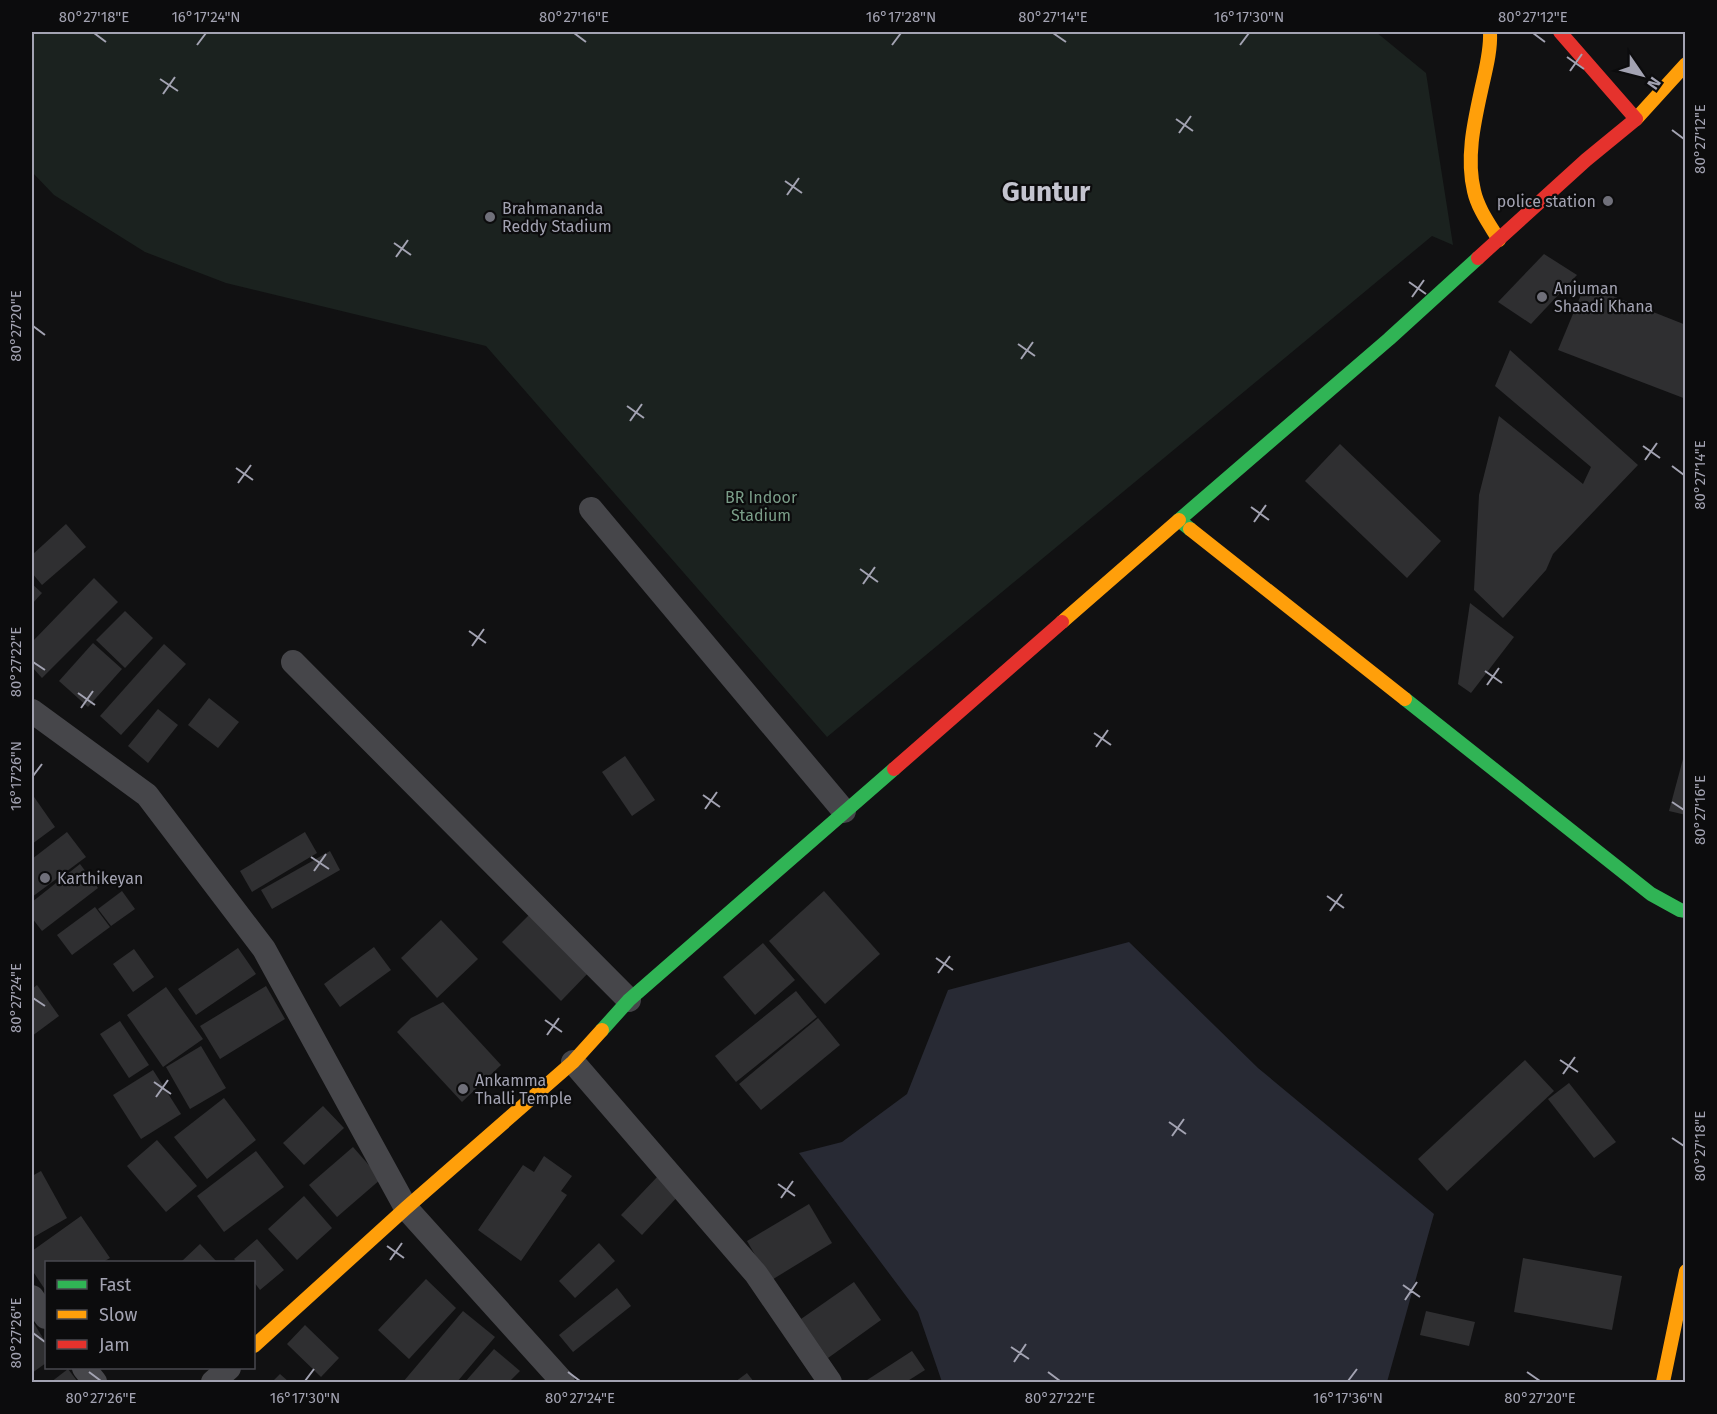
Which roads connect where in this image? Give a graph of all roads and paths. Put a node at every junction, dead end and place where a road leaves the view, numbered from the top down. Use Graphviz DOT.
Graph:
graph roads {
  1 [pos="1490,32"];
  2 [pos="1560,32"];
  3 [pos="1686,64"];
  4 [pos="1636,119"];
  5 [pos="1499,240"];
  6 [pos="591,508"];
  7 [pos="1179,520"];
  8 [pos="293,662"];
  9 [pos="32,711"];
  10 [pos="844,811"];
  11 [pos="1686,911"];
  12 [pos="628,1000"];
  13 [pos="573,1062"];
  14 [pos="406,1208"];
  15 [pos="1686,1271"];
  16 [pos="32,1297"];
  17 [pos="45,1316"];
  18 [pos="255,1345"];
  19 [pos="85,1369"];
  20 [pos="228,1369"];
  21 [pos="95,1383"];
  22 [pos="213,1383"];
  23 [pos="563,1383"];
  24 [pos="830,1383"];
  25 [pos="1663,1383"];
  1 -- 5 [label="main road"];
  2 -- 4 [label="main road"];
  3 -- 4 [label="main road"];
  4 -- 5 [label="main road"];
  5 -- 7 [label="main road"];
  6 -- 10 [label="street"];
  7 -- 10 [label="main road"];
  7 -- 11 [label="main road"];
  8 -- 12 [label="street"];
  9 -- 14 [label="street"];
  10 -- 12 [label="main road"];
  12 -- 13 [label="main road"];
  13 -- 14 [label="main road"];
  13 -- 24 [label="street"];
  14 -- 18 [label="main road"];
  14 -- 23 [label="street"];
  15 -- 25 [label="main road"];
  16 -- 17 [label="street"];
  19 -- 21 [label="street"];
  20 -- 22 [label="street"];
}
